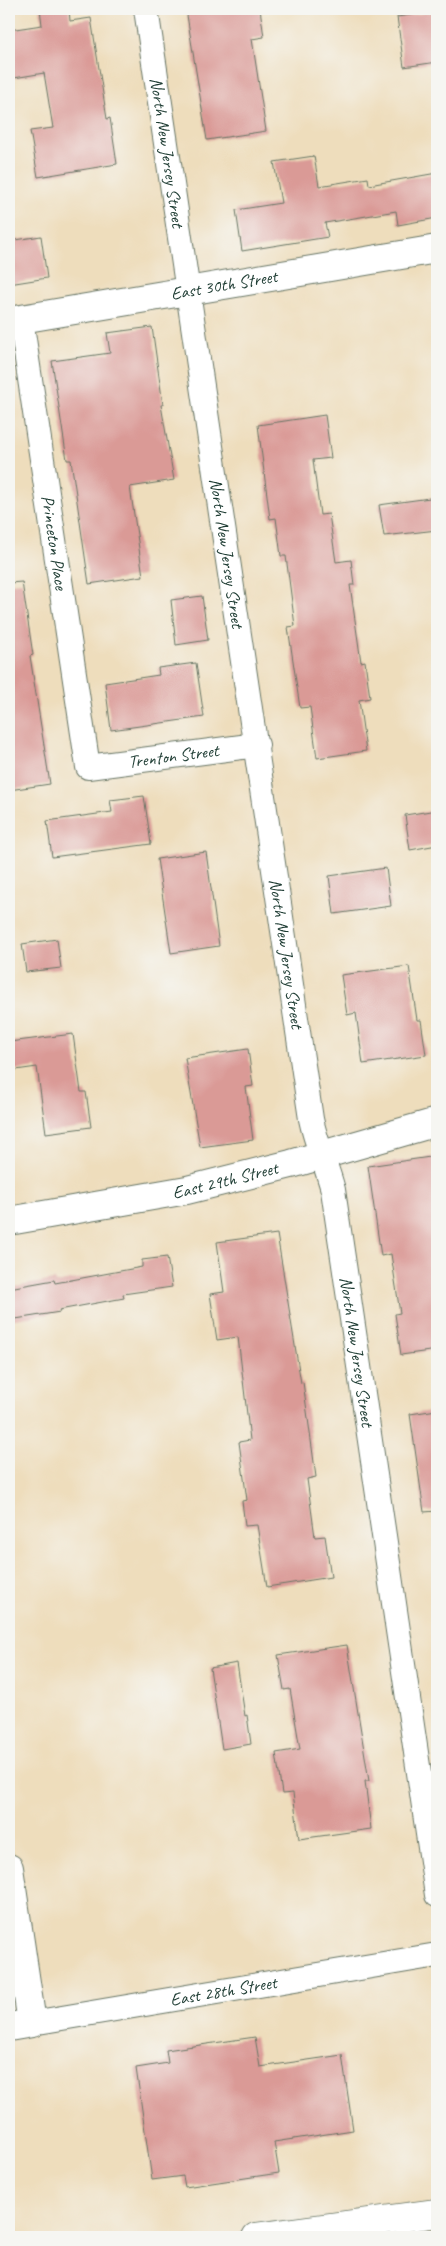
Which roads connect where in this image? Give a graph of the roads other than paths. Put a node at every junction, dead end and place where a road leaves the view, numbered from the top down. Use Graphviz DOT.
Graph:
graph roads {
  1 [pos="146,9"];
  2 [pos="437,249"];
  3 [pos="188,290"];
  4 [pos="15,320"];
  5 [pos="257,745"];
  6 [pos="88,767"];
  7 [pos="437,1122"];
  8 [pos="322,1156"];
  9 [pos="9,1221"];
  10 [pos="9,1868"];
  11 [pos="437,1895"];
  12 [pos="437,1956"];
  13 [pos="20,2025"];
  14 [pos="437,2213"];
  15 [pos="256,2237"];
  1 -- 3 [label="street, North New Jersey Street"];
  2 -- 3 [label="main road, East 30th Street"];
  3 -- 4 [label="main road, East 30th Street"];
  3 -- 5 [label="street, North New Jersey Street"];
  4 -- 6 [label="street, Princeton Place"];
  5 -- 6 [label="street, Trenton Street"];
  5 -- 8 [label="street, North New Jersey Street"];
  7 -- 8 [label="main road, East 29th Street"];
  8 -- 9 [label="main road, East 29th Street"];
  8 -- 11 [label="street, North New Jersey Street"];
  10 -- 13 [label="main road"];
  12 -- 13 [label="street, East 28th Street"];
  14 -- 15 [label="main road"];
}
